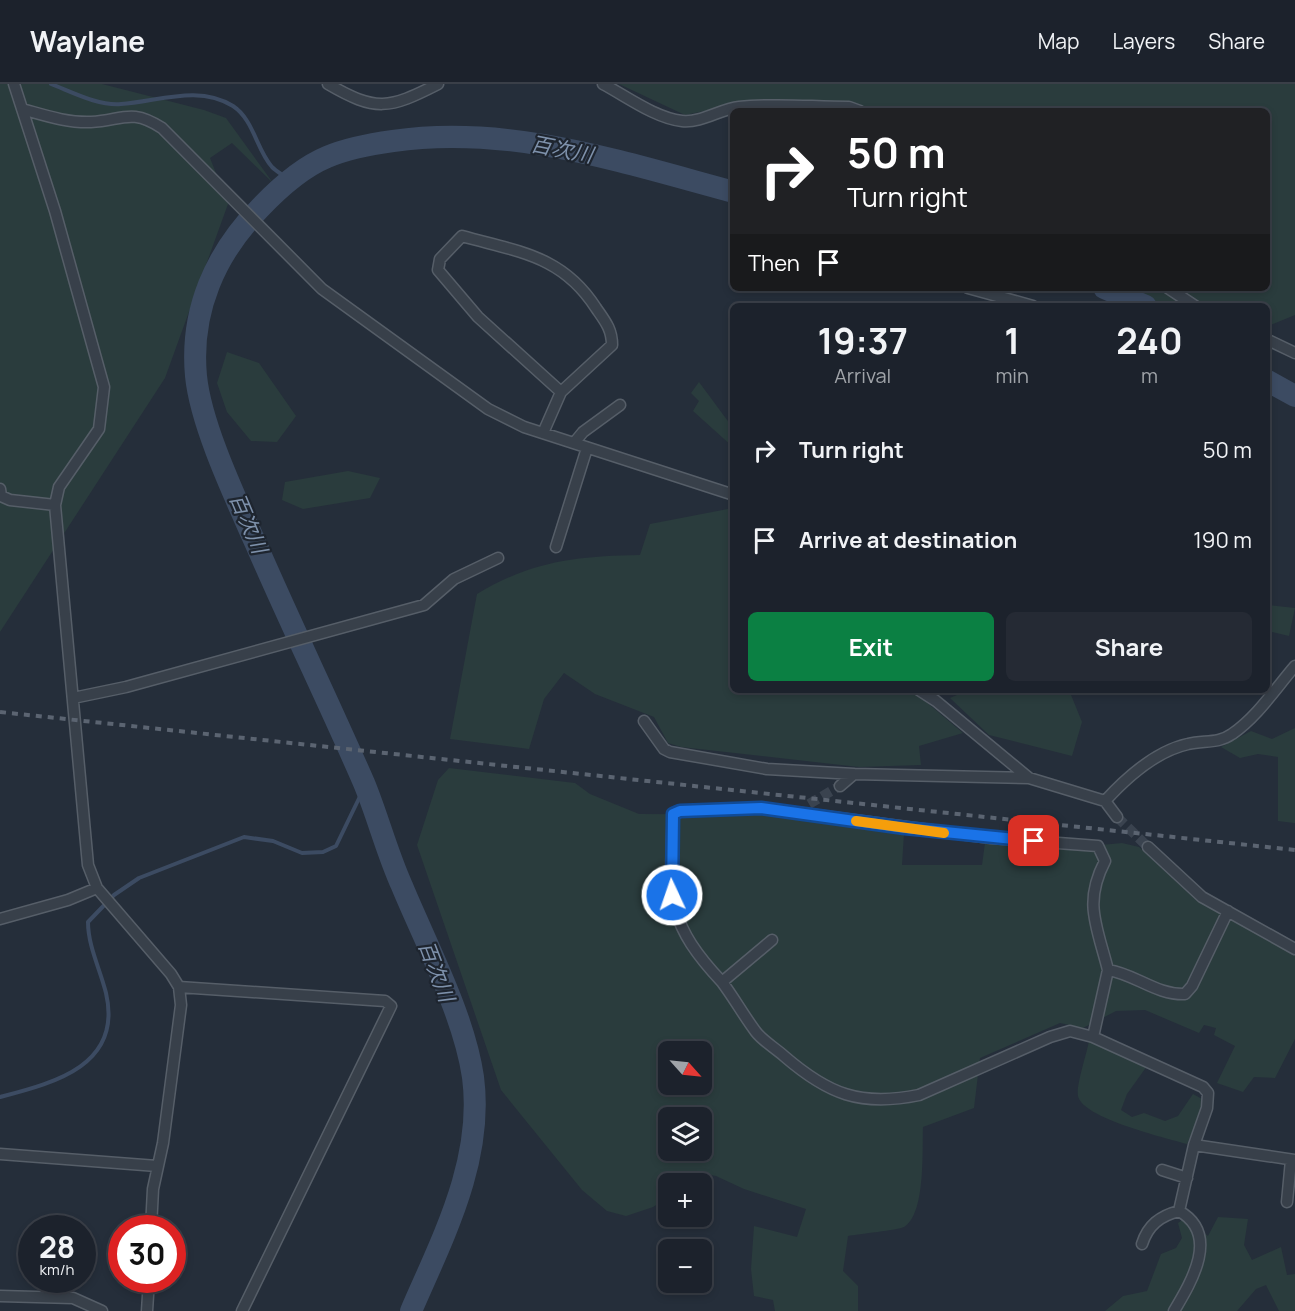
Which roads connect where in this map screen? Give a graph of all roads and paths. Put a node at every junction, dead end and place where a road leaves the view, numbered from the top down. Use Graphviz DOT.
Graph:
graph roads {
  1 [pos="14,84"];
  2 [pos="328,84"];
  3 [pos="438,84"];
  4 [pos="603,84"];
  5 [pos="768,107"];
  6 [pos="732,108"];
  7 [pos="852,108"];
  8 [pos="22,109"];
  9 [pos="730,109"];
  10 [pos="979,291"];
  11 [pos="1172,291"];
  12 [pos="1022,303"];
  13 [pos="1190,303"];
  14 [pos="1270,341"];
  15 [pos="1295,353"];
  16 [pos="561,392"];
  17 [pos="620,405"];
  18 [pos="543,433"];
  19 [pos="574,443"];
  20 [pos="587,448"];
  21 [pos="0,489"];
  22 [pos="730,494"];
  23 [pos="55,505"];
  24 [pos="556,547"];
  25 [pos="498,558"];
  26 [pos="1295,666"];
  27 [pos="938,695"];
  28 [pos="73,698"];
  29 [pos="644,721"];
  30 [pos="854,774"];
  31 [pos="1029,778"];
  32 [pos="840,786"];
  33 [pos="1105,801"];
  34 [pos="809,804"];
  35 [pos="798,811"];
  36 [pos="1117,817"];
  37 [pos="1148,847"];
  38 [pos="101,892"];
  39 [pos="1227,911"];
  40 [pos="0,919"];
  41 [pos="772,940"];
  42 [pos="1295,949"];
  43 [pos="1108,970"];
  44 [pos="722,982"];
  45 [pos="179,987"];
  46 [pos="1093,1036"];
  47 [pos="1194,1145"];
  48 [pos="0,1154"];
  49 [pos="1293,1160"];
  50 [pos="157,1166"];
  51 [pos="1162,1170"];
  52 [pos="1187,1178"];
  53 [pos="1287,1202"];
  54 [pos="1179,1211"];
  55 [pos="152,1215"];
  56 [pos="1142,1244"];
  57 [pos="148,1293"];
  58 [pos="0,1296"];
  59 [pos="102,1311"];
  60 [pos="147,1311"];
  61 [pos="242,1311"];
  62 [pos="1174,1311"];
  1 -- 8 [label="street"];
  2 -- 3 [label="street"];
  4 -- 9 [label="street"];
  5 -- 6 [label="street"];
  5 -- 7 [label="street"];
  8 -- 18 [label="street"];
  8 -- 23 [label="street"];
  10 -- 12 [label="street"];
  11 -- 13 [label="street"];
  14 -- 15 [label="street"];
  16 -- 16 [label="street"];
  16 -- 18 [label="street"];
  17 -- 19 [label="street"];
  18 -- 19 [label="street"];
  19 -- 20 [label="street"];
  20 -- 22 [label="street"];
  20 -- 24 [label="street"];
  21 -- 23 [label="street"];
  23 -- 28 [label="street"];
  25 -- 28 [label="street"];
  26 -- 33 [label="street"];
  27 -- 31 [label="street"];
  28 -- 38 [label="street"];
  29 -- 30 [label="street"];
  30 -- 31 [label="street"];
  30 -- 32 [label="street"];
  31 -- 33 [label="street"];
  33 -- 36 [label="street"];
  34 -- 35 [label="street"];
  35 -- 43 [label="street"];
  35 -- 44 [label="street"];
  37 -- 39 [label="street"];
  38 -- 40 [label="street"];
  38 -- 45 [label="street"];
  39 -- 42 [label="street"];
  39 -- 43 [label="street"];
  41 -- 44 [label="street"];
  43 -- 46 [label="street"];
  44 -- 46 [label="street"];
  45 -- 50 [label="street"];
  45 -- 61 [label="street"];
  46 -- 47 [label="street"];
  47 -- 49 [label="street"];
  47 -- 52 [label="street"];
  48 -- 50 [label="street"];
  49 -- 53 [label="street"];
  50 -- 55 [label="street"];
  51 -- 52 [label="street"];
  52 -- 54 [label="street"];
  54 -- 56 [label="street"];
  54 -- 62 [label="street"];
  57 -- 60 [label="street"];
  58 -- 59 [label="street"];
}
